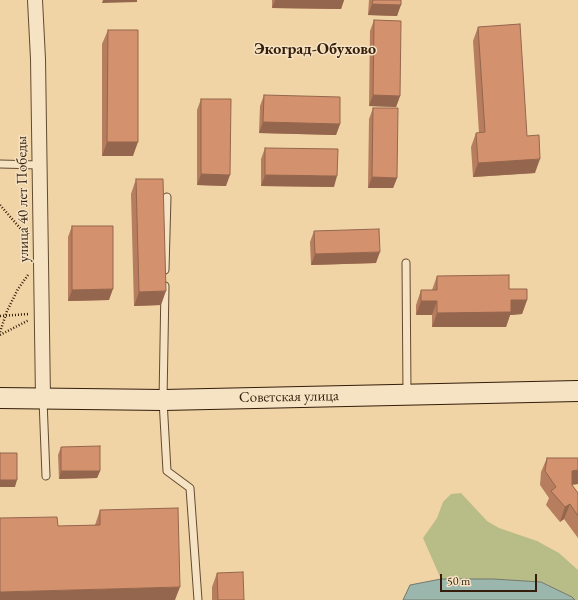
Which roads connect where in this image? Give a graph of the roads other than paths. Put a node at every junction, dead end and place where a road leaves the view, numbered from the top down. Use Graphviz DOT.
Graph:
graph roads {
  1 [pos="35,0"];
  2 [pos="0,164"];
  3 [pos="39,165"];
  4 [pos="167,197"];
  5 [pos="406,263"];
  6 [pos="578,391"];
  7 [pos="407,394"];
  8 [pos="0,398"];
  9 [pos="43,398"];
  10 [pos="163,400"];
  11 [pos="46,476"];
  12 [pos="198,600"];
  1 -- 3 [label="street, улица 40 лет Победы"];
  2 -- 3 [label="lane"];
  3 -- 9 [label="street, улица 40 лет Победы"];
  4 -- 10 [label="lane"];
  5 -- 7 [label="lane"];
  6 -- 7 [label="main road, Советская улица"];
  7 -- 10 [label="main road, Советская улица"];
  8 -- 9 [label="main road, Советская улица"];
  9 -- 10 [label="main road, Советская улица"];
  9 -- 11 [label="lane"];
  10 -- 12 [label="lane"];
}
